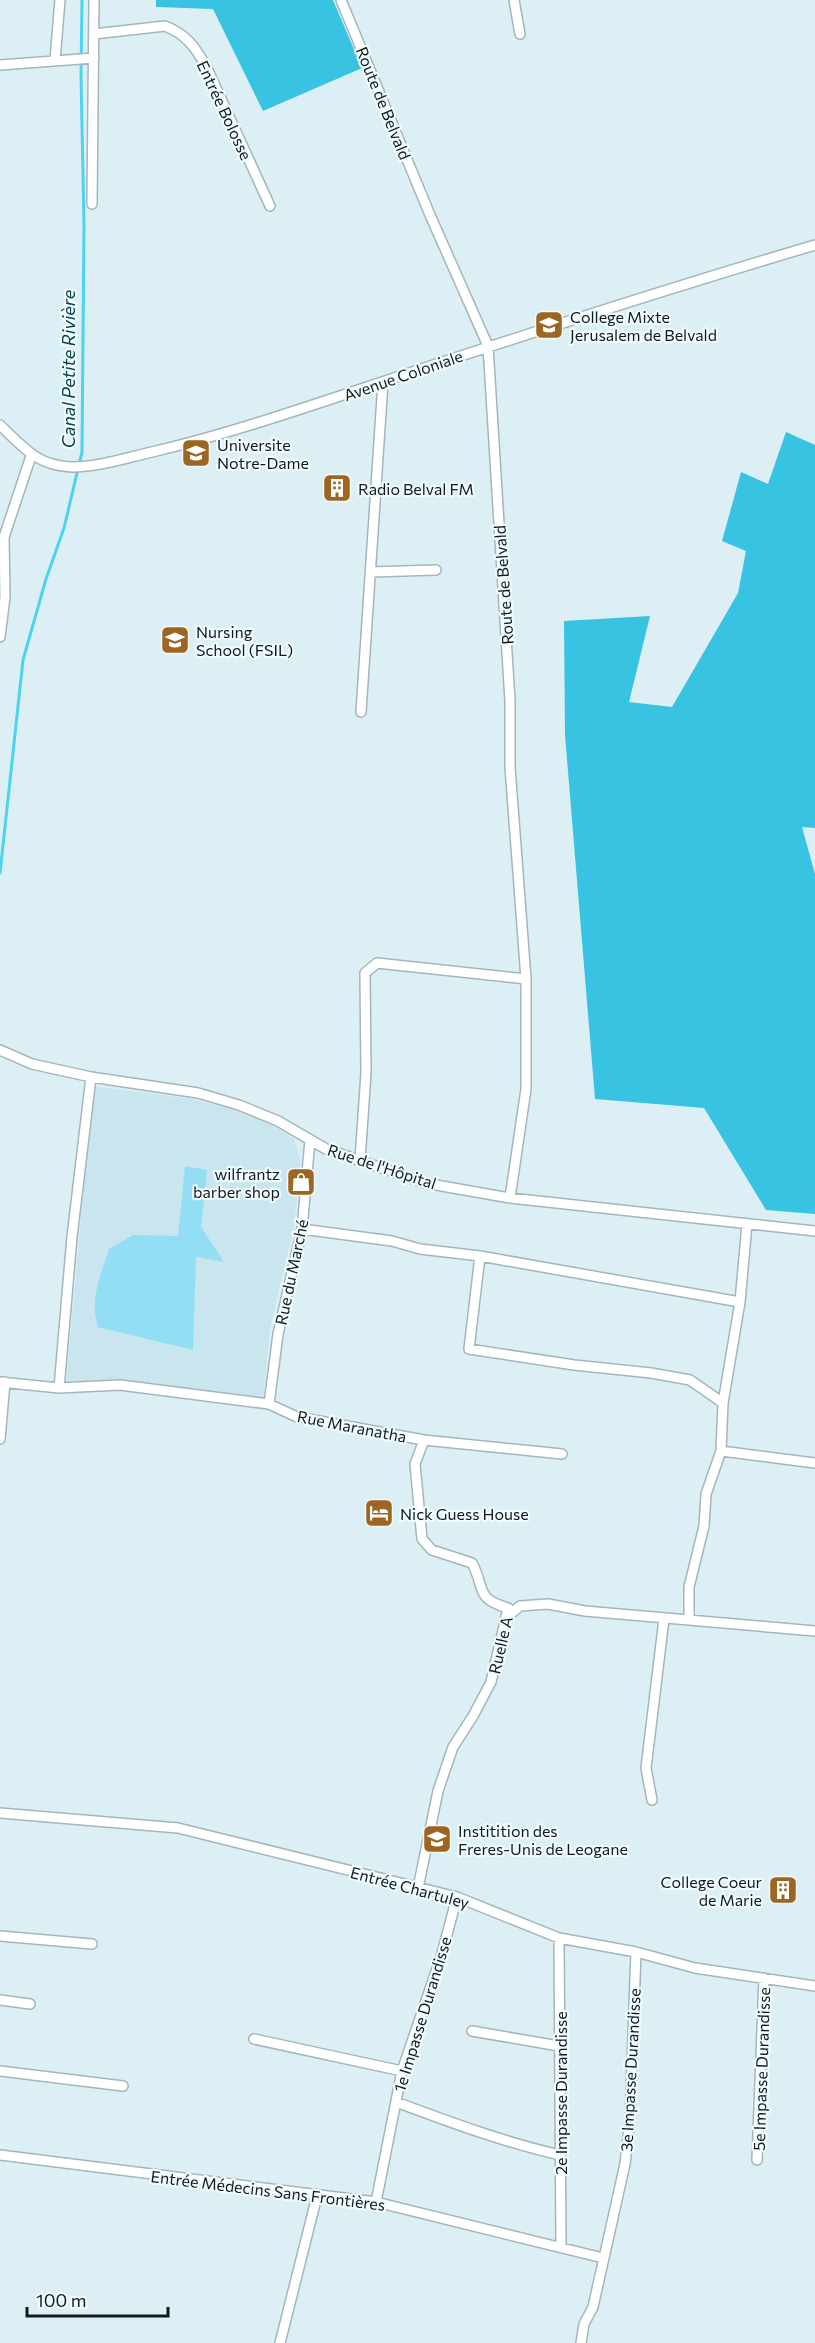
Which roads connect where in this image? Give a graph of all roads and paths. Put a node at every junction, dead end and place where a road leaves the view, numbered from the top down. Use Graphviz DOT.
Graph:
graph roads {
  1 [pos="60,0"];
  2 [pos="94,0"];
  3 [pos="341,0"];
  4 [pos="514,0"];
  5 [pos="94,34"];
  6 [pos="520,34"];
  7 [pos="94,58"];
  8 [pos="55,60"];
  9 [pos="0,65"];
  10 [pos="92,204"];
  11 [pos="270,206"];
  12 [pos="815,246"];
  13 [pos="488,346"];
  14 [pos="383,382"];
  15 [pos="0,425"];
  16 [pos="31,456"];
  17 [pos="2,538"];
  18 [pos="436,570"];
  19 [pos="370,572"];
  20 [pos="0,637"];
  21 [pos="361,712"];
  22 [pos="526,979"];
  23 [pos="0,1050"];
  24 [pos="91,1077"];
  25 [pos="310,1140"];
  26 [pos="360,1160"];
  27 [pos="510,1198"];
  28 [pos="747,1224"];
  29 [pos="302,1229"];
  30 [pos="815,1231"];
  31 [pos="480,1256"];
  32 [pos="740,1302"];
  33 [pos="2,1382"];
  34 [pos="58,1388"];
  35 [pos="723,1403"];
  36 [pos="269,1404"];
  37 [pos="0,1439"];
  38 [pos="424,1440"];
  39 [pos="721,1451"];
  40 [pos="562,1454"];
  41 [pos="815,1463"];
  42 [pos="506,1618"];
  43 [pos="664,1618"];
  44 [pos="689,1619"];
  45 [pos="815,1631"];
  46 [pos="652,1800"];
  47 [pos="0,1813"];
  48 [pos="418,1888"];
  49 [pos="457,1897"];
  50 [pos="0,1936"];
  51 [pos="560,1938"];
  52 [pos="92,1944"];
  53 [pos="636,1952"];
  54 [pos="764,1978"];
  55 [pos="815,1986"];
  56 [pos="0,2000"];
  57 [pos="30,2004"];
  58 [pos="471,2031"];
  59 [pos="254,2039"];
  60 [pos="560,2046"];
  61 [pos="0,2071"];
  62 [pos="402,2071"];
  63 [pos="123,2086"];
  64 [pos="396,2102"];
  65 [pos="0,2155"];
  66 [pos="560,2155"];
  67 [pos="757,2160"];
  68 [pos="317,2196"];
  69 [pos="376,2202"];
  70 [pos="561,2247"];
  71 [pos="603,2258"];
  72 [pos="280,2343"];
  73 [pos="581,2343"];
  1 -- 8 [label="street"];
  2 -- 5 [label="street"];
  3 -- 13 [label="street, Route de Belvald"];
  4 -- 6 [label="street"];
  5 -- 7 [label="street"];
  5 -- 11 [label="street, Entrée Bolosse"];
  7 -- 8 [label="street"];
  7 -- 10 [label="street"];
  8 -- 9 [label="street"];
  12 -- 13 [label="street, Avenue Coloniale"];
  13 -- 14 [label="street, Avenue Coloniale"];
  13 -- 22 [label="street, Route de Belvald"];
  14 -- 16 [label="street, Avenue Coloniale"];
  14 -- 19 [label="street"];
  15 -- 16 [label="street, Avenue Coloniale"];
  16 -- 17 [label="street"];
  17 -- 20 [label="street"];
  18 -- 19 [label="street"];
  19 -- 21 [label="street"];
  22 -- 26 [label="street"];
  22 -- 27 [label="street, Route de Belvald"];
  23 -- 24 [label="street, Rue de l'Hôpital"];
  24 -- 25 [label="street, Rue de l'Hôpital"];
  24 -- 34 [label="street"];
  25 -- 26 [label="street, Rue de l'Hôpital"];
  25 -- 29 [label="street, Rue du Marché"];
  26 -- 27 [label="street, Rue de l'Hôpital"];
  27 -- 28 [label="street, Rue de l'Hôpital"];
  28 -- 30 [label="street, Rue de l'Hôpital"];
  28 -- 32 [label="street"];
  29 -- 31 [label="street"];
  29 -- 36 [label="street, Rue du Marché"];
  31 -- 32 [label="street"];
  31 -- 35 [label="street"];
  32 -- 35 [label="street"];
  33 -- 34 [label="street, Rue Maranatha"];
  33 -- 37 [label="street"];
  34 -- 36 [label="street, Rue Maranatha"];
  35 -- 39 [label="street"];
  36 -- 38 [label="street, Rue Maranatha"];
  38 -- 40 [label="street, Rue Maranatha"];
  38 -- 42 [label="street, Ruelle A"];
  39 -- 41 [label="street"];
  39 -- 44 [label="street"];
  42 -- 43 [label="street"];
  42 -- 48 [label="street, Ruelle A"];
  43 -- 44 [label="street"];
  43 -- 46 [label="street"];
  44 -- 45 [label="street"];
  47 -- 48 [label="street, Entrée Chartuley"];
  48 -- 49 [label="street, Entrée Chartuley"];
  49 -- 51 [label="street, Entrée Chartuley"];
  49 -- 62 [label="street, 1e Impasse Durandisse"];
  50 -- 52 [label="street"];
  51 -- 53 [label="street, Entrée Chartuley"];
  51 -- 60 [label="street, 2e Impasse Durandisse"];
  53 -- 54 [label="street, Entrée Chartuley"];
  53 -- 71 [label="street, 3e Impasse Durandisse"];
  54 -- 55 [label="street, Entrée Chartuley"];
  54 -- 67 [label="street, 5e Impasse Durandisse"];
  56 -- 57 [label="street"];
  58 -- 60 [label="street"];
  59 -- 62 [label="street"];
  60 -- 66 [label="street, 2e Impasse Durandisse"];
  61 -- 63 [label="street"];
  62 -- 64 [label="street, 1e Impasse Durandisse"];
  64 -- 66 [label="street"];
  64 -- 69 [label="street, 1e Impasse Durandisse"];
  65 -- 68 [label="street, Entrée Médecins Sans Frontières"];
  66 -- 70 [label="street, 2e Impasse Durandisse"];
  68 -- 69 [label="street, Entrée Médecins Sans Frontières"];
  68 -- 72 [label="street"];
  69 -- 70 [label="street, Entrée Médecins Sans Frontières"];
  70 -- 71 [label="street, Entrée Médecins Sans Frontières"];
  71 -- 73 [label="street, 3e Impasse Durandisse"];
}
